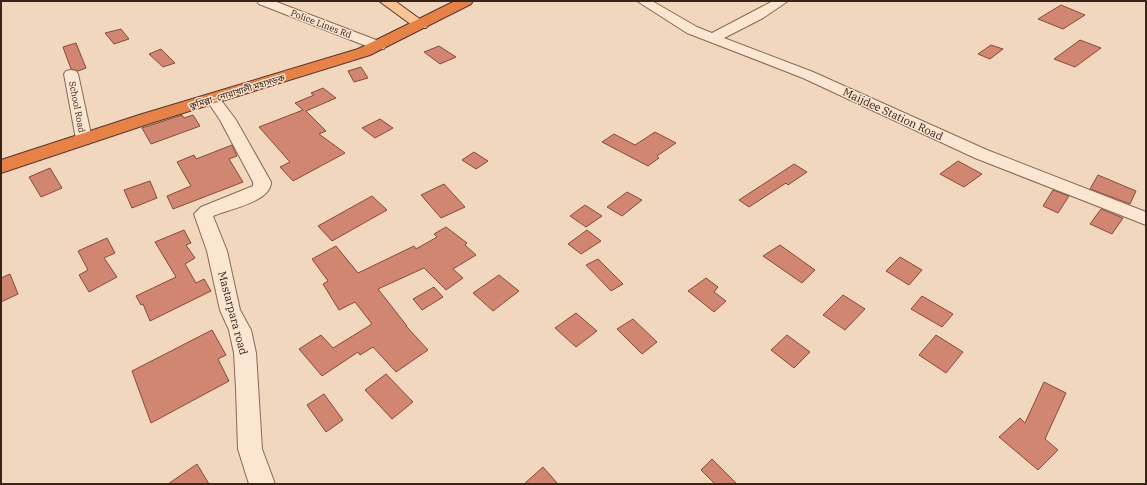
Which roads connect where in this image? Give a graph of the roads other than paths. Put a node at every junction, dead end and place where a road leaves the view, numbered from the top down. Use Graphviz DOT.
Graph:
graph roads {
  1 [pos="263,1"];
  2 [pos="386,1"];
  3 [pos="466,1"];
  4 [pos="643,1"];
  5 [pos="782,1"];
  6 [pos="421,25"];
  7 [pos="713,38"];
  8 [pos="379,46"];
  9 [pos="71,74"];
  10 [pos="214,99"];
  11 [pos="84,139"];
  12 [pos="1,167"];
  13 [pos="1146,219"];
  14 [pos="262,484"];
  1 -- 8 [label="street, Police Lines Rd"];
  2 -- 6 [label="main road"];
  3 -- 6 [label="highway, কুমিল্লা–নোয়াখালী মহাসড়ক"];
  4 -- 7 [label="street, Maijdee Station Road"];
  5 -- 7 [label="street"];
  6 -- 8 [label="highway, কুমিল্লা–নোয়াখালী মহাসড়ক"];
  7 -- 13 [label="street, Maijdee Station Road"];
  8 -- 10 [label="highway, কুমিল্লা–নোয়াখালী মহাসড়ক"];
  9 -- 11 [label="street, School Road"];
  10 -- 11 [label="highway, কুমিল্লা–নোয়াখালী মহাসড়ক"];
  10 -- 14 [label="street, Mastarpara road"];
  11 -- 12 [label="highway, কুমিল্লা–নোয়াখালী মহাসড়ক"];
}
